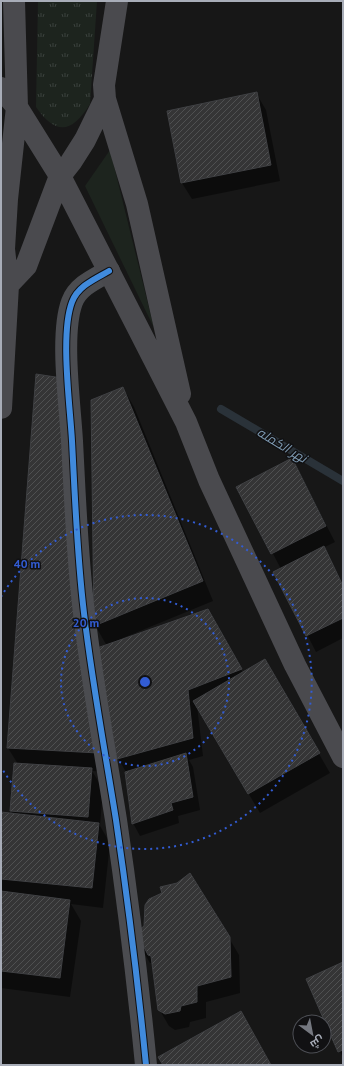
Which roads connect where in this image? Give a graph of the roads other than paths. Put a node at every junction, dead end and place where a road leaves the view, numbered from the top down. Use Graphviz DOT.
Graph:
graph roads {
  1 [pos="14,1"];
  2 [pos="117,1"];
  3 [pos="1,88"];
  4 [pos="105,99"];
  5 [pos="16,107"];
  6 [pos="60,176"];
  7 [pos="109,271"];
  8 [pos="8,285"];
  9 [pos="1,408"];
  10 [pos="186,422"];
  11 [pos="343,757"];
  12 [pos="146,1065"];
  1 -- 5 [label="main road"];
  2 -- 4 [label="main road"];
  3 -- 5 [label="main road"];
  4 -- 6 [label="main road"];
  4 -- 10 [label="main road"];
  5 -- 6 [label="main road"];
  5 -- 8 [label="main road"];
  6 -- 7 [label="main road"];
  6 -- 8 [label="main road"];
  7 -- 10 [label="main road"];
  7 -- 12 [label="street"];
  8 -- 9 [label="main road"];
  10 -- 11 [label="main road"];
}
